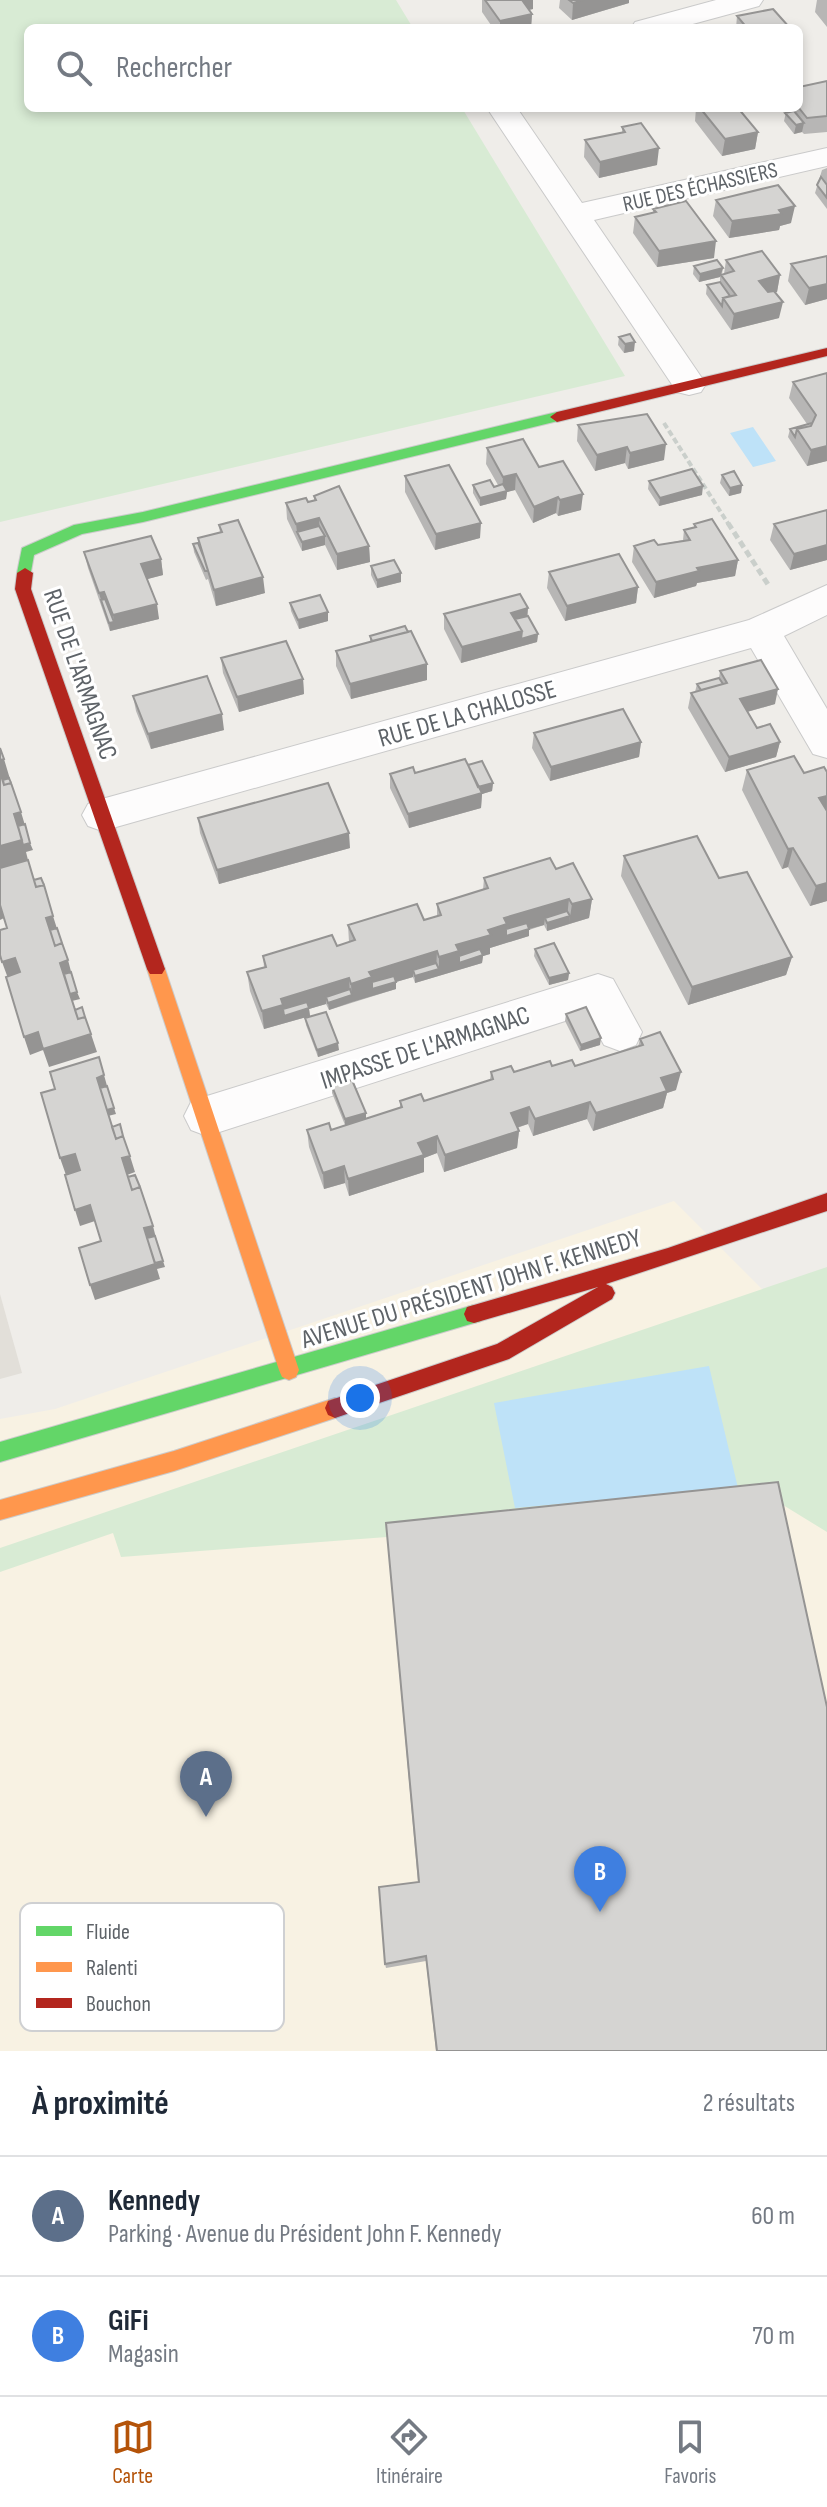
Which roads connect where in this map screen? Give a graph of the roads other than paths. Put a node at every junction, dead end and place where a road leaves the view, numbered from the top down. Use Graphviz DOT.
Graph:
graph roads {
  1 [pos="749,0"];
  2 [pos="660,24"];
  3 [pos="505,112"];
  4 [pos="827,157"];
  5 [pos="573,215"];
  6 [pos="827,352"];
  7 [pos="689,384"];
  8 [pos="827,599"];
  9 [pos="775,624"];
  10 [pos="827,743"];
  11 [pos="102,815"];
  12 [pos="620,1032"];
  13 [pos="207,1116"];
  14 [pos="827,1202"];
  15 [pos="668,1257"];
  16 [pos="295,1374"];
  17 [pos="279,1390"];
  18 [pos="0,1452"];
  19 [pos="0,1510"];
  1 -- 2 [label="street"];
  3 -- 5 [label="street"];
  4 -- 5 [label="street, RUE DES ÉCHASSIERS"];
  5 -- 7 [label="street"];
  6 -- 7 [label="street, RUE DE L'ARMAGNAC"];
  7 -- 11 [label="street, RUE DE L'ARMAGNAC"];
  8 -- 9 [label="street, RUE DE LA CHALOSSE"];
  9 -- 10 [label="street"];
  9 -- 11 [label="street, RUE DE LA CHALOSSE"];
  11 -- 13 [label="street, RUE DE L'ARMAGNAC"];
  12 -- 13 [label="street, IMPASSE DE L'ARMAGNAC"];
  13 -- 16 [label="street, RUE DE L'ARMAGNAC"];
  14 -- 15 [label="street, AVENUE DU PRÉSIDENT JOHN F. KENNEDY"];
  15 -- 16 [label="street, AVENUE DU PRÉSIDENT JOHN F. KENNEDY"];
  15 -- 19 [label="street, AVENUE DU PRÉSIDENT JOHN F. KENNEDY"];
  16 -- 17 [label="street, AVENUE DU PRÉSIDENT JOHN F. KENNEDY"];
  16 -- 18 [label="street, AVENUE DU PRÉSIDENT JOHN F. KENNEDY"];
}
